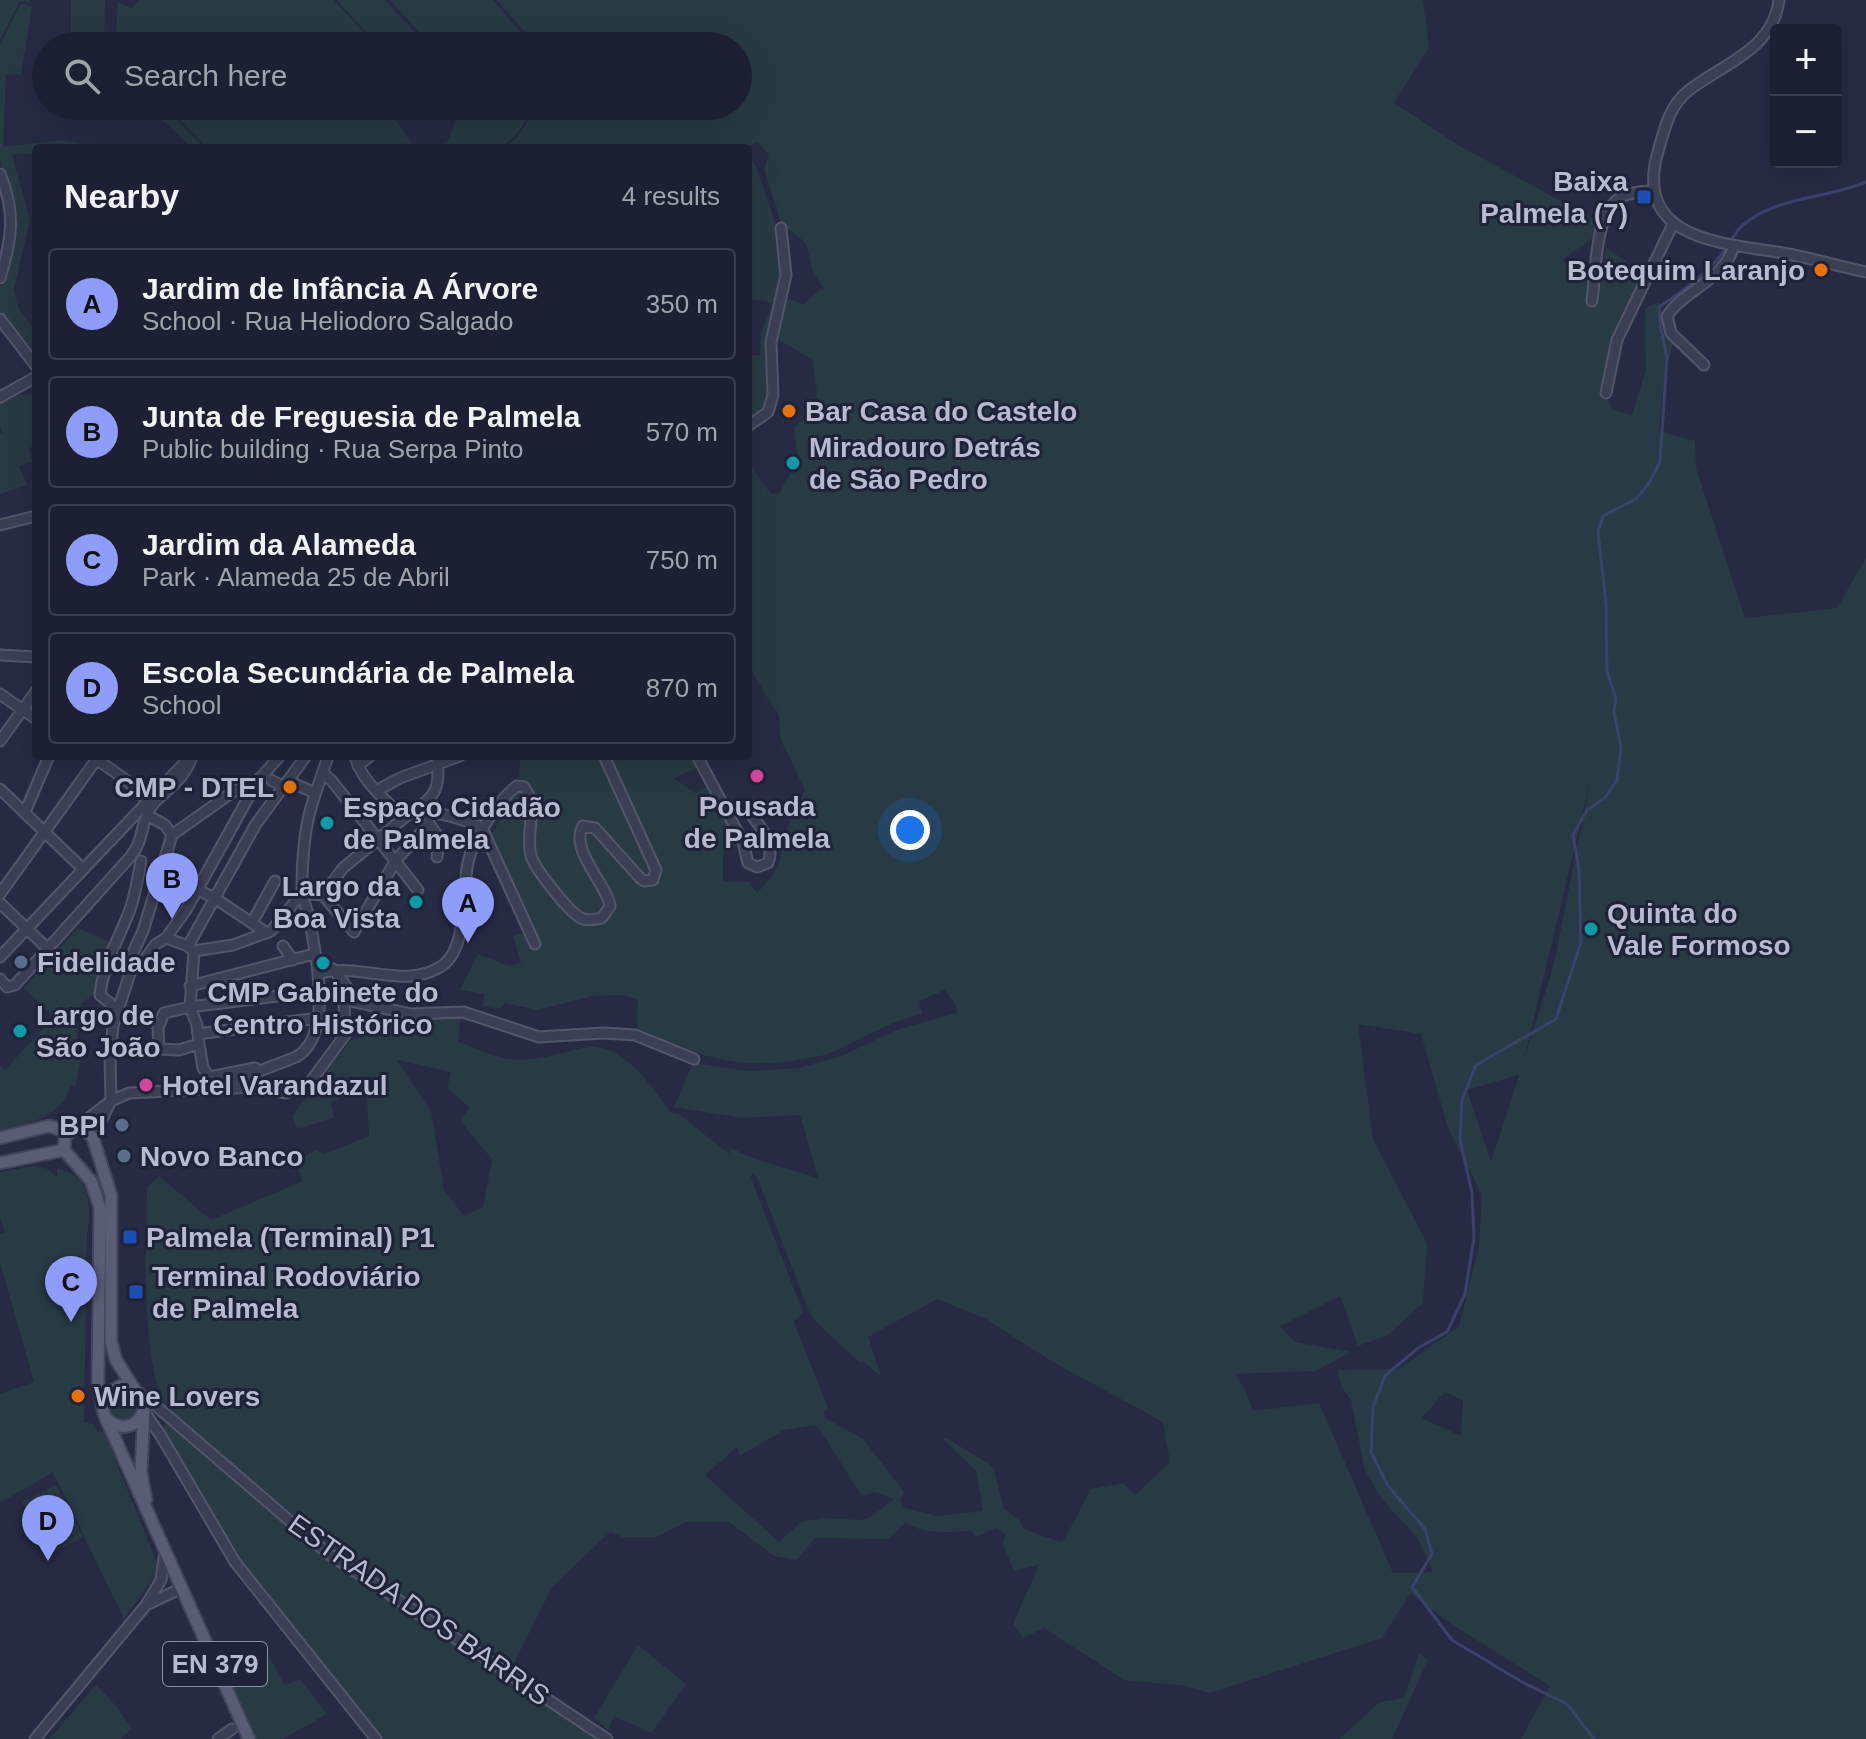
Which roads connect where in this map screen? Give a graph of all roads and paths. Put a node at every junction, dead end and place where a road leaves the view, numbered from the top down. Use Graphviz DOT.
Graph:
graph roads {
  1 [pos="1779,0"];
  2 [pos="0,174"];
  3 [pos="1654,190"];
  4 [pos="1673,224"];
  5 [pos="781,228"];
  6 [pos="1734,245"];
  7 [pos="1866,272"];
  8 [pos="0,278"];
  9 [pos="1592,301"];
  10 [pos="0,319"];
  11 [pos="32,361"];
  12 [pos="1704,365"];
  13 [pos="32,379"];
  14 [pos="1606,393"];
  15 [pos="0,397"];
  16 [pos="752,424"];
  17 [pos="32,517"];
  18 [pos="0,525"];
  19 [pos="0,655"];
  20 [pos="32,657"];
  21 [pos="0,694"];
  22 [pos="32,697"];
  23 [pos="23,709"];
  24 [pos="32,716"];
  25 [pos="0,741"];
  26 [pos="47,760"];
  27 [pos="94,760"];
  28 [pos="100,760"];
  29 [pos="188,760"];
  30 [pos="190,760"];
  31 [pos="278,760"];
  32 [pos="303,760"];
  33 [pos="327,760"];
  34 [pos="606,760"];
  35 [pos="699,760"];
  36 [pos="707,760"];
  37 [pos="357,761"];
  38 [pos="437,761"];
  39 [pos="324,774"];
  40 [pos="267,778"];
  41 [pos="710,781"];
  42 [pos="286,784"];
  43 [pos="0,789"];
  44 [pos="378,790"];
  45 [pos="315,793"];
  46 [pos="148,801"];
  47 [pos="420,810"];
  48 [pos="25,812"];
  49 [pos="147,815"];
  50 [pos="753,817"];
  51 [pos="403,818"];
  52 [pos="428,825"];
  53 [pos="482,828"];
  54 [pos="44,832"];
  55 [pos="172,835"];
  56 [pos="377,839"];
  57 [pos="437,857"];
  58 [pos="396,860"];
  59 [pos="141,861"];
  60 [pos="83,869"];
  61 [pos="275,881"];
  62 [pos="198,889"];
  63 [pos="418,890"];
  64 [pos="302,893"];
  65 [pos="0,894"];
  66 [pos="323,895"];
  67 [pos="216,899"];
  68 [pos="133,900"];
  69 [pos="0,903"];
  70 [pos="151,905"];
  71 [pos="253,921"];
  72 [pos="26,928"];
  73 [pos="267,933"];
  74 [pos="166,938"];
  75 [pos="535,944"];
  76 [pos="283,946"];
  77 [pos="191,948"];
  78 [pos="49,950"];
  79 [pos="314,954"];
  80 [pos="0,957"];
  81 [pos="293,960"];
  82 [pos="333,969"];
  83 [pos="131,970"];
  84 [pos="318,974"];
  85 [pos="3,982"];
  86 [pos="190,986"];
  87 [pos="318,992"];
  88 [pos="344,999"];
  89 [pos="358,1002"];
  90 [pos="190,1007"];
  91 [pos="117,1009"];
  92 [pos="318,1018"];
  93 [pos="199,1039"];
  94 [pos="694,1059"];
  95 [pos="274,1066"];
  96 [pos="205,1089"];
  97 [pos="111,1101"];
  98 [pos="72,1130"];
  99 [pos="0,1138"];
  100 [pos="94,1142"];
  101 [pos="69,1154"];
  102 [pos="0,1163"];
  103 [pos="137,1392"];
  104 [pos="143,1410"];
  105 [pos="104,1412"];
  106 [pos="163,1413"];
  107 [pos="148,1513"];
  108 [pos="165,1550"];
  109 [pos="182,1588"];
  110 [pos="146,1605"];
  111 [pos="232,1729"];
  112 [pos="35,1739"];
  113 [pos="218,1739"];
  114 [pos="249,1739"];
  115 [pos="376,1739"];
  116 [pos="607,1739"];
  1 -- 3 [label="street"];
  2 -- 8 [label="street"];
  3 -- 4 [label="street"];
  3 -- 9 [label="street"];
  4 -- 6 [label="street"];
  4 -- 14 [label="street"];
  5 -- 16 [label="street"];
  6 -- 7 [label="street"];
  6 -- 12 [label="street"];
  10 -- 11 [label="street"];
  13 -- 15 [label="street"];
  17 -- 18 [label="street"];
  19 -- 20 [label="street"];
  21 -- 23 [label="street"];
  22 -- 23 [label="street"];
  23 -- 24 [label="street"];
  23 -- 25 [label="street"];
  26 -- 48 [label="street"];
  27 -- 54 [label="street"];
  28 -- 46 [label="street"];
  29 -- 46 [label="street"];
  30 -- 49 [label="street"];
  31 -- 40 [label="street"];
  32 -- 42 [label="street"];
  33 -- 39 [label="street"];
  34 -- 53 [label="street"];
  35 -- 41 [label="street"];
  36 -- 41 [label="street"];
  37 -- 44 [label="street"];
  38 -- 44 [label="street"];
  38 -- 47 [label="street"];
  39 -- 45 [label="street"];
  39 -- 56 [label="street"];
  40 -- 42 [label="street"];
  40 -- 55 [label="street"];
  40 -- 62 [label="street"];
  41 -- 50 [label="street"];
  42 -- 45 [label="street"];
  42 -- 67 [label="street"];
  43 -- 48 [label="street"];
  44 -- 51 [label="street"];
  45 -- 64 [label="street"];
  46 -- 60 [label="street"];
  47 -- 51 [label="street"];
  47 -- 52 [label="street"];
  47 -- 53 [label="street"];
  48 -- 54 [label="street"];
  49 -- 55 [label="street"];
  49 -- 78 [label="street"];
  51 -- 56 [label="street"];
  52 -- 57 [label="street"];
  52 -- 58 [label="street"];
  53 -- 75 [label="street"];
  53 -- 82 [label="street"];
  54 -- 60 [label="street"];
  54 -- 65 [label="street"];
  55 -- 62 [label="street"];
  55 -- 70 [label="street"];
  56 -- 58 [label="street"];
  56 -- 66 [label="street"];
  58 -- 63 [label="street"];
  58 -- 66 [label="street"];
  59 -- 68 [label="street"];
  60 -- 72 [label="street"];
  61 -- 71 [label="street"];
  62 -- 67 [label="street"];
  62 -- 74 [label="street"];
  64 -- 66 [label="street"];
  64 -- 73 [label="street"];
  64 -- 79 [label="street"];
  67 -- 71 [label="street"];
  67 -- 77 [label="street"];
  68 -- 70 [label="street"];
  68 -- 91 [label="street"];
  69 -- 72 [label="street"];
  70 -- 83 [label="street"];
  71 -- 73 [label="street"];
  72 -- 78 [label="street"];
  72 -- 80 [label="street"];
  73 -- 77 [label="street"];
  74 -- 77 [label="street"];
  74 -- 83 [label="street"];
  76 -- 81 [label="street"];
  77 -- 86 [label="street"];
  78 -- 85 [label="street"];
  79 -- 81 [label="street"];
  79 -- 84 [label="street"];
  81 -- 86 [label="street"];
  82 -- 84 [label="street"];
  82 -- 89 [label="street"];
  83 -- 91 [label="street"];
  84 -- 87 [label="street"];
  86 -- 90 [label="street"];
  87 -- 88 [label="street"];
  87 -- 90 [label="street"];
  87 -- 92 [label="street"];
  88 -- 89 [label="street"];
  88 -- 96 [label="street"];
  89 -- 94 [label="street"];
  90 -- 93 [label="street"];
  90 -- 93 [label="street"];
  91 -- 97 [label="street"];
  92 -- 93 [label="street"];
  92 -- 95 [label="street"];
  93 -- 95 [label="street"];
  95 -- 96 [label="street"];
  96 -- 97 [label="street"];
  97 -- 98 [label="street"];
  97 -- 100 [label="street"];
  98 -- 99 [label="main road"];
  98 -- 100 [label="main road"];
  98 -- 101 [label="main road"];
  100 -- 101 [label="main road"];
  100 -- 103 [label="main road, EN 379"];
  101 -- 102 [label="main road"];
  101 -- 105 [label="main road, EN 379"];
  103 -- 104 [label="main road, EN 379"];
  103 -- 105 [label="main road"];
  103 -- 106 [label="street, ESTRADA DOS BARRIS"];
  104 -- 105 [label="main road"];
  104 -- 106 [label="street, ESTRADA DOS BARRIS"];
  104 -- 107 [label="main road, EN 379"];
  104 -- 115 [label="street"];
  105 -- 107 [label="main road, EN 379"];
  106 -- 116 [label="street, ESTRADA DOS BARRIS"];
  107 -- 108 [label="main road, EN 379"];
  108 -- 109 [label="main road, EN 379"];
  108 -- 110 [label="street"];
  109 -- 110 [label="street"];
  109 -- 114 [label="main road, EN 379"];
  110 -- 112 [label="street"];
  111 -- 113 [label="street"];
}
